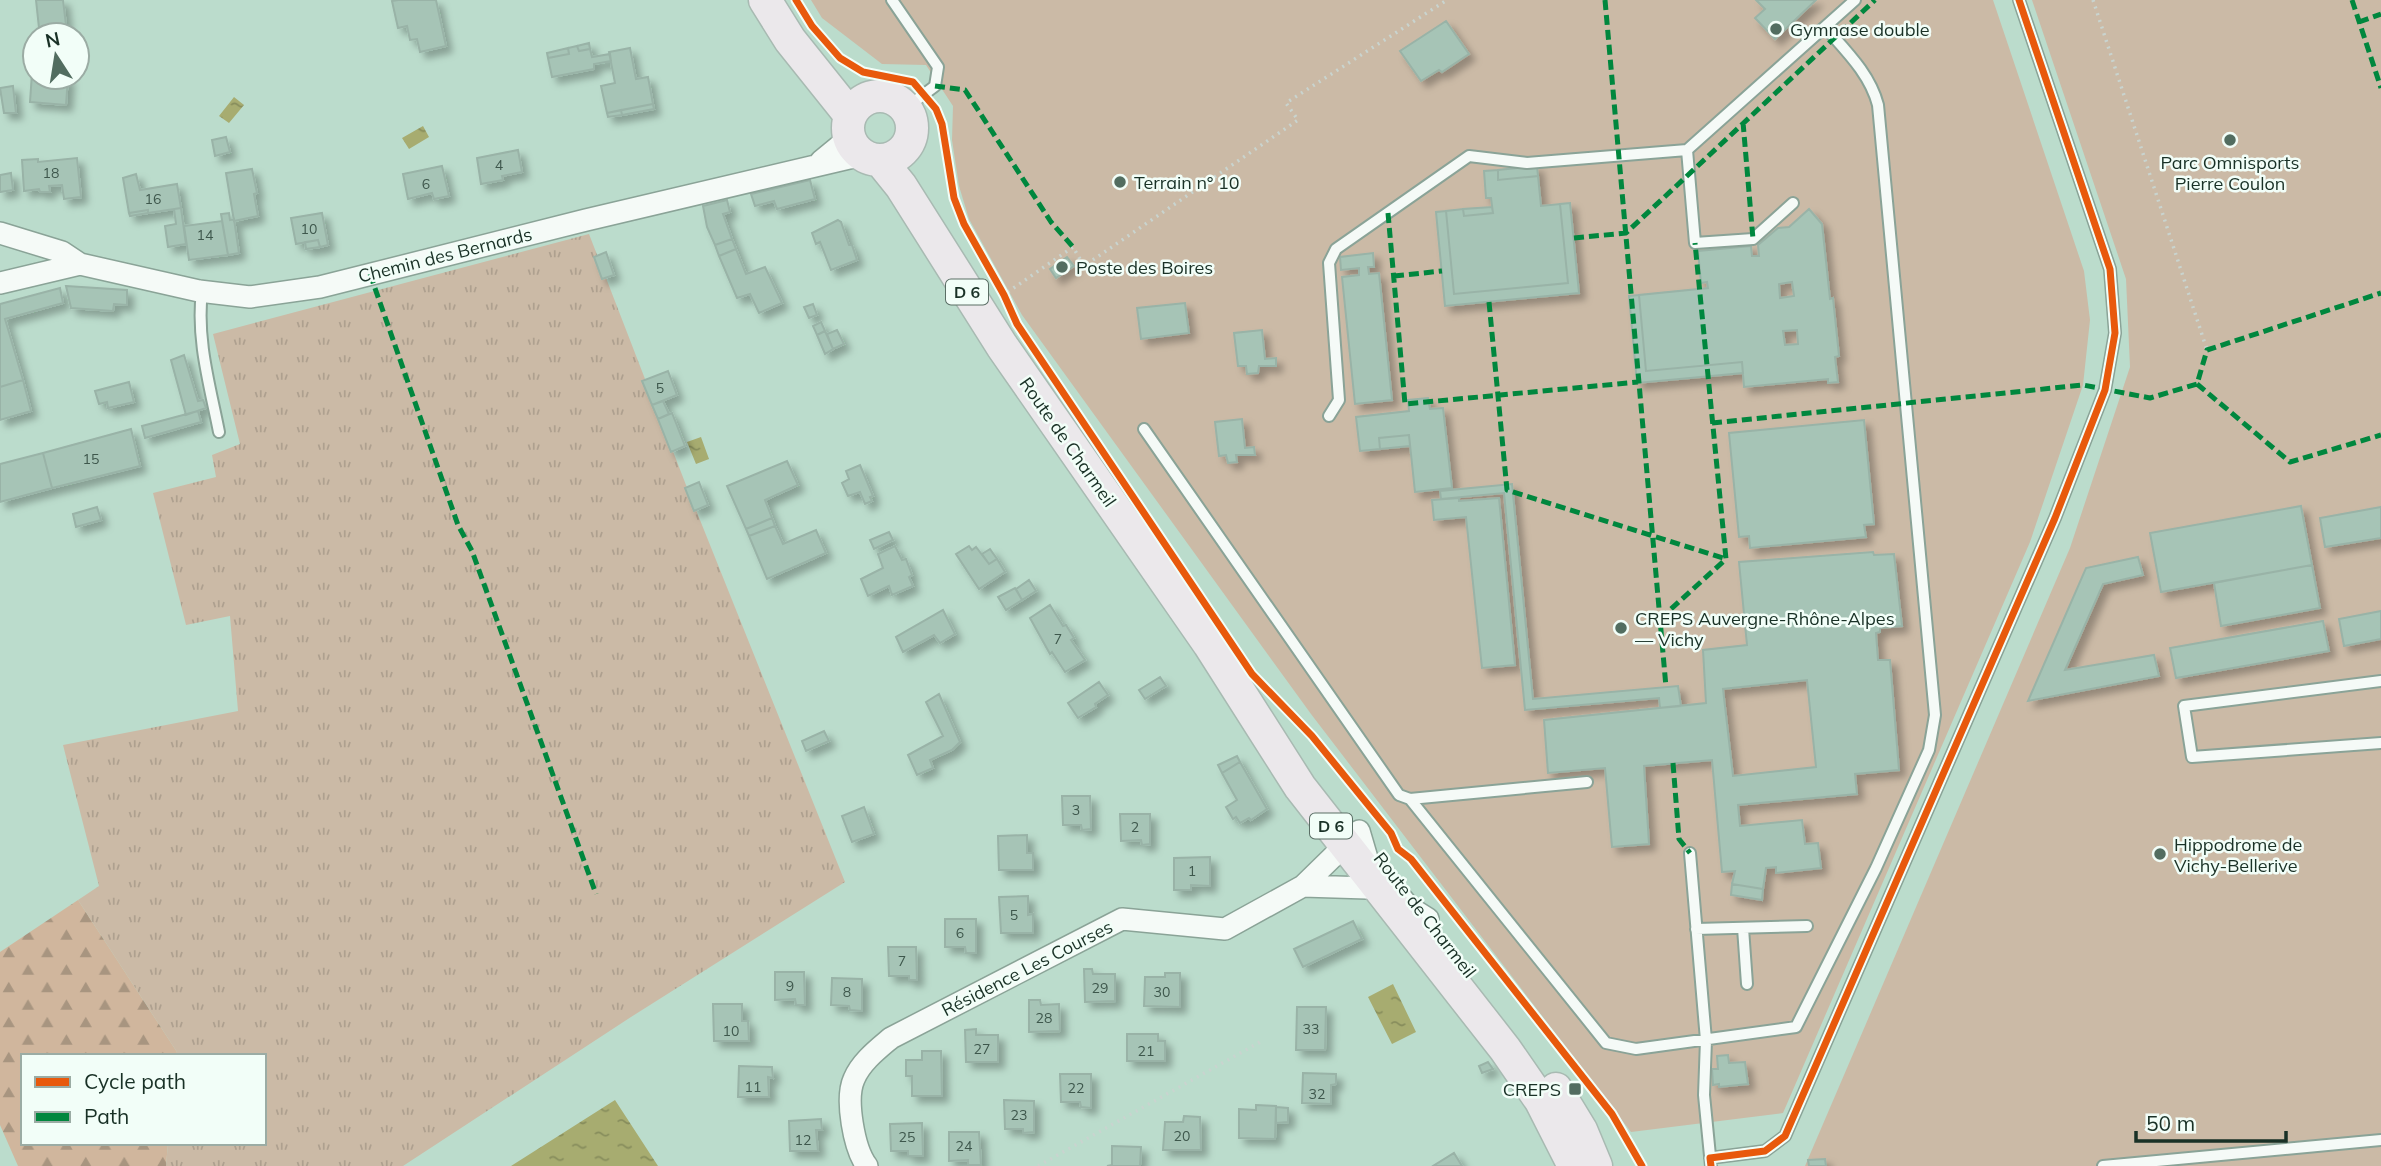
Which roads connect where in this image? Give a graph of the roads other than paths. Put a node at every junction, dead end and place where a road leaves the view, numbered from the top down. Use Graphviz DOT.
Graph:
graph roads {
  1 [pos="765,0"];
  2 [pos="781,0"];
  3 [pos="892,0"];
  4 [pos="1855,0"];
  5 [pos="2019,0"];
  6 [pos="1825,27"];
  7 [pos="906,108"];
  8 [pos="862,133"];
  9 [pos="908,143"];
  10 [pos="1687,150"];
  11 [pos="1793,203"];
  12 [pos="0,233"];
  13 [pos="22,238"];
  14 [pos="932,238"];
  15 [pos="80,264"];
  16 [pos="26,276"];
  17 [pos="0,283"];
  18 [pos="202,292"];
  19 [pos="1329,416"];
  20 [pos="1144,429"];
  21 [pos="219,432"];
  22 [pos="2381,681"];
  23 [pos="2381,743"];
  24 [pos="1587,782"];
  25 [pos="1410,799"];
  26 [pos="1362,853"];
  27 [pos="1690,853"];
  28 [pos="1303,886"];
  29 [pos="1807,926"];
  30 [pos="1743,928"];
  31 [pos="1696,929"];
  32 [pos="1747,984"];
  33 [pos="1706,1040"];
  34 [pos="2381,1140"];
  35 [pos="1711,1162"];
  36 [pos="1587,1165"];
  37 [pos="867,1166"];
  38 [pos="2103,1166"];
  1 -- 8 [label="main road, Route de Charmeil / D 6"];
  2 -- 8 [label="main road, Route de Charmeil / D 6"];
  3 -- 7 [label="lane"];
  4 -- 6 [label="lane"];
  5 -- 35 [label="lane"];
  6 -- 10 [label="lane"];
  6 -- 33 [label="lane"];
  7 -- 8 [label="main road"];
  7 -- 9 [label="main road, Route de Charmeil"];
  8 -- 9 [label="main road"];
  8 -- 14 [label="main road, Route de Charmeil / D 6"];
  8 -- 18 [label="street, Chemin des Bernards"];
  9 -- 14 [label="main road, Route de Charmeil / D 6"];
  10 -- 11 [label="lane"];
  10 -- 19 [label="lane"];
  12 -- 13 [label="street"];
  13 -- 15 [label="street"];
  13 -- 16 [label="street"];
  14 -- 26 [label="main road, Route de Charmeil / D 6"];
  15 -- 16 [label="street"];
  15 -- 18 [label="street, Chemin des Bernards"];
  16 -- 17 [label="street"];
  18 -- 21 [label="lane"];
  20 -- 25 [label="lane"];
  22 -- 23 [label="lane"];
  24 -- 25 [label="lane"];
  25 -- 33 [label="lane"];
  26 -- 28 [label="street, Résidence Les Courses"];
  26 -- 28 [label="street"];
  26 -- 36 [label="main road, Route de Charmeil / D 6"];
  26 -- 36 [label="main road, Route de Charmeil / D 6"];
  27 -- 31 [label="lane"];
  28 -- 37 [label="street, Résidence Les Courses"];
  29 -- 30 [label="lane"];
  30 -- 31 [label="lane"];
  30 -- 32 [label="lane"];
  31 -- 33 [label="lane"];
  33 -- 35 [label="lane"];
  34 -- 38 [label="lane"];
}
